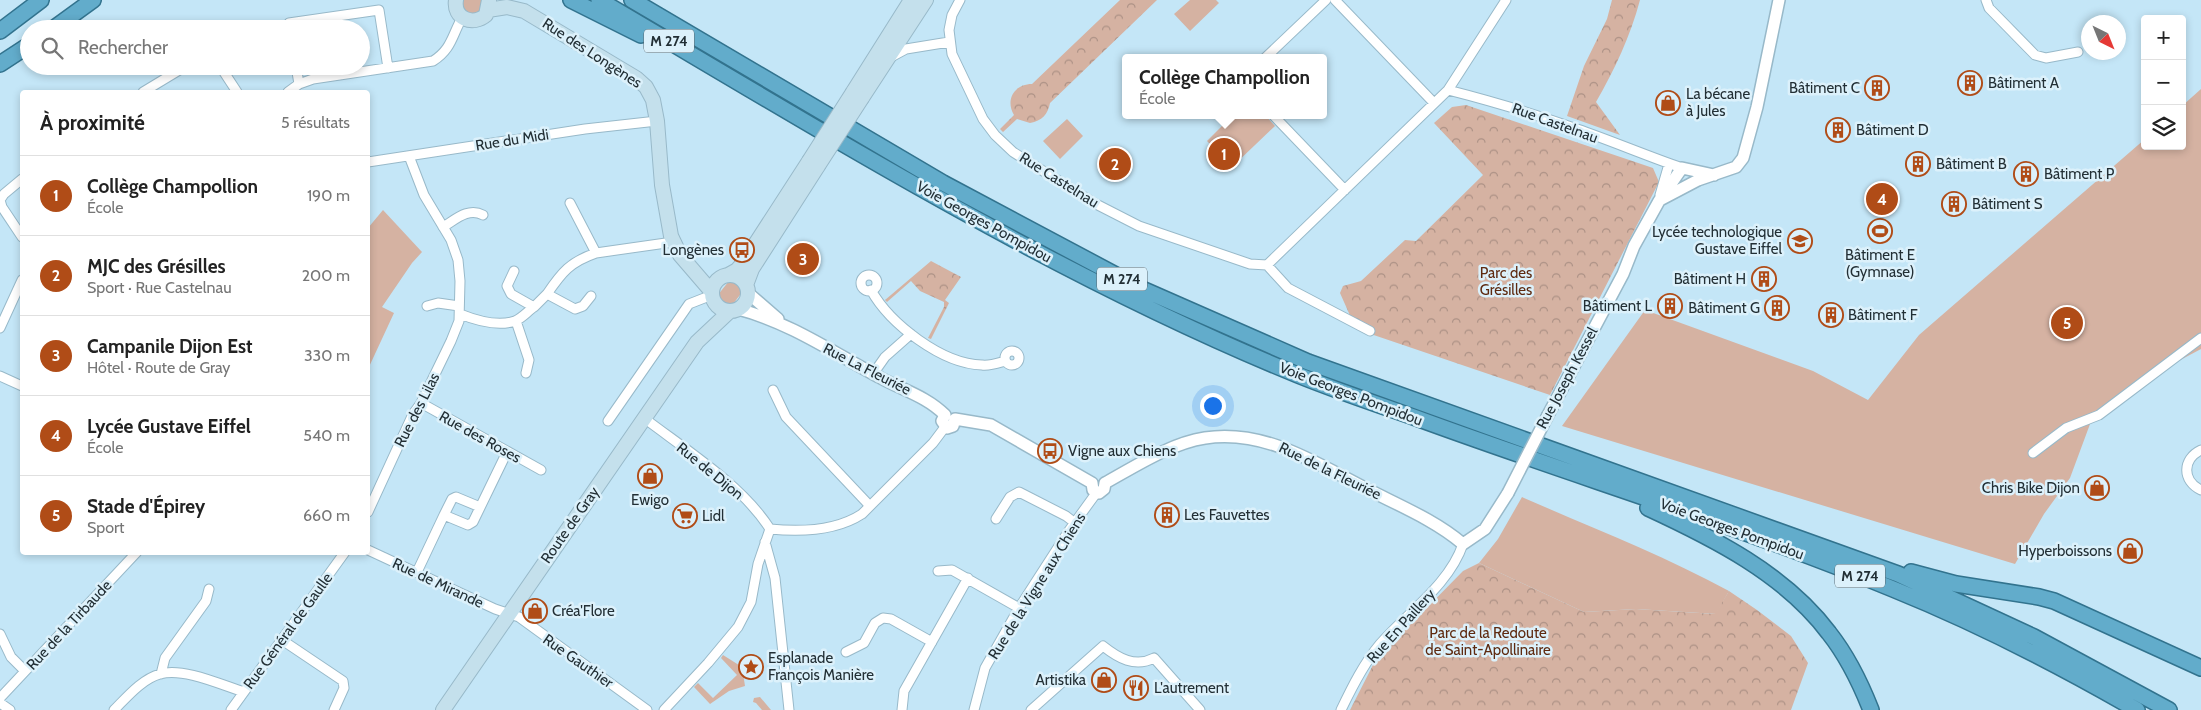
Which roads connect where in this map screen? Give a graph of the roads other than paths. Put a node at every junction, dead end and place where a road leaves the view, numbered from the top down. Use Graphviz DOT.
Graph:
graph roads {
  1 [pos="42,0"];
  2 [pos="93,0"];
  3 [pos="456,0"];
  4 [pos="571,0"];
  5 [pos="600,0"];
  6 [pos="632,0"];
  7 [pos="644,0"];
  8 [pos="911,0"];
  9 [pos="926,0"];
  10 [pos="960,0"];
  11 [pos="1326,0"];
  12 [pos="1335,0"];
  13 [pos="1506,0"];
  14 [pos="1779,0"];
  15 [pos="1986,0"];
  16 [pos="488,5"];
  17 [pos="462,18"];
  18 [pos="65,20"];
  19 [pos="315,20"];
  20 [pos="675,25"];
  21 [pos="0,31"];
  22 [pos="949,42"];
  23 [pos="20,51"];
  24 [pos="2078,52"];
  25 [pos="1269,54"];
  26 [pos="887,61"];
  27 [pos="0,64"];
  28 [pos="388,68"];
  29 [pos="370,71"];
  30 [pos="171,75"];
  31 [pos="226,75"];
  32 [pos="298,75"];
  33 [pos="340,75"];
  34 [pos="739,82"];
  35 [pos="299,84"];
  36 [pos="146,90"];
  37 [pos="236,90"];
  38 [pos="291,90"];
  39 [pos="1448,90"];
  40 [pos="858,95"];
  41 [pos="1434,103"];
  42 [pos="1277,119"];
  43 [pos="657,121"];
  44 [pos="408,156"];
  45 [pos="370,162"];
  46 [pos="814,164"];
  47 [pos="1669,164"];
  48 [pos="1682,168"];
  49 [pos="1714,175"];
  50 [pos="20,181"];
  51 [pos="1345,190"];
  52 [pos="1659,201"];
  53 [pos="570,203"];
  54 [pos="483,215"];
  55 [pos="443,227"];
  56 [pos="20,234"];
  57 [pos="673,242"];
  58 [pos="596,253"];
  59 [pos="680,255"];
  60 [pos="1267,265"];
  61 [pos="514,271"];
  62 [pos="725,276"];
  63 [pos="20,283"];
  64 [pos="747,289"];
  65 [pos="871,290"];
  66 [pos="546,294"];
  67 [pos="590,296"];
  68 [pos="712,296"];
  69 [pos="428,306"];
  70 [pos="534,307"];
  71 [pos="4,309"];
  72 [pos="459,310"];
  73 [pos="734,310"];
  74 [pos="516,321"];
  75 [pos="787,327"];
  76 [pos="0,328"];
  77 [pos="1370,331"];
  78 [pos="911,334"];
  79 [pos="2201,338"];
  80 [pos="697,342"];
  81 [pos="1005,361"];
  82 [pos="526,372"];
  83 [pos="873,374"];
  84 [pos="0,376"];
  85 [pos="20,385"];
  86 [pos="773,390"];
  87 [pos="421,403"];
  88 [pos="644,418"];
  89 [pos="948,420"];
  90 [pos="608,421"];
  91 [pos="2201,450"];
  92 [pos="507,452"];
  93 [pos="2032,453"];
  94 [pos="540,470"];
  95 [pos="1569,472"];
  96 [pos="1095,488"];
  97 [pos="2201,490"];
  98 [pos="870,506"];
  99 [pos="370,508"];
  100 [pos="480,508"];
  101 [pos="444,515"];
  102 [pos="996,519"];
  103 [pos="1075,523"];
  104 [pos="770,530"];
  105 [pos="765,542"];
  106 [pos="1463,544"];
  107 [pos="370,551"];
  108 [pos="134,555"];
  109 [pos="343,555"];
  110 [pos="1854,557"];
  111 [pos="938,571"];
  112 [pos="417,572"];
  113 [pos="968,578"];
  114 [pos="209,589"];
  115 [pos="1019,608"];
  116 [pos="508,614"];
  117 [pos="0,634"];
  118 [pos="282,640"];
  119 [pos="932,642"];
  120 [pos="846,652"];
  121 [pos="2201,668"];
  122 [pos="25,671"];
  123 [pos="161,674"];
  124 [pos="244,692"];
  125 [pos="0,698"];
  126 [pos="0,703"];
  127 [pos="10,710"];
  128 [pos="114,710"];
  129 [pos="231,710"];
  130 [pos="334,710"];
  131 [pos="444,710"];
  132 [pos="646,710"];
  133 [pos="664,710"];
  134 [pos="789,710"];
  135 [pos="902,710"];
  136 [pos="974,710"];
  137 [pos="1031,710"];
  138 [pos="1200,710"];
  139 [pos="1341,710"];
  140 [pos="1871,710"];
  141 [pos="2138,710"];
  142 [pos="2169,710"];
  1 -- 21 [label="highway"];
  2 -- 18 [label="highway"];
  3 -- 17 [label="main road"];
  4 -- 34 [label="highway"];
  5 -- 34 [label="highway, Voie Georges Pompidou / M 274"];
  6 -- 20 [label="highway, Voie Georges Pompidou / M 274"];
  7 -- 20 [label="highway"];
  8 -- 40 [label="main road"];
  9 -- 26 [label="main road"];
  10 -- 22 [label="street, Rue Castelnau"];
  11 -- 25 [label="street"];
  12 -- 41 [label="street"];
  13 -- 39 [label="street"];
  14 -- 49 [label="street"];
  15 -- 24 [label="street"];
  16 -- 17 [label="main road, Rue des Longènes"];
  16 -- 43 [label="main road, Rue des Longènes"];
  17 -- 28 [label="street"];
  19 -- 28 [label="street"];
  20 -- 110 [label="highway, Voie Georges Pompidou / M 274"];
  22 -- 26 [label="street"];
  22 -- 60 [label="street, Rue Castelnau"];
  23 -- 27 [label="highway"];
  26 -- 40 [label="main road"];
  28 -- 29 [label="street"];
  30 -- 36 [label="street"];
  31 -- 37 [label="street"];
  32 -- 35 [label="street"];
  33 -- 35 [label="street"];
  34 -- 95 [label="highway, Voie Georges Pompidou / M 274"];
  35 -- 38 [label="street"];
  39 -- 41 [label="street"];
  39 -- 47 [label="street, Rue Castelnau"];
  40 -- 46 [label="main road, bridge"];
  41 -- 51 [label="street"];
  42 -- 51 [label="street"];
  43 -- 44 [label="street, Rue du Midi"];
  43 -- 57 [label="main road, Rue des Longènes"];
  44 -- 45 [label="street, Rue du Midi"];
  44 -- 55 [label="street, Rue des Lilas"];
  46 -- 62 [label="main road"];
  46 -- 64 [label="main road"];
  47 -- 48 [label="street, Rue Castelnau"];
  47 -- 52 [label="street, Rue Joseph Kessel"];
  48 -- 49 [label="street, Rue Castelnau"];
  48 -- 52 [label="street, Rue Joseph Kessel"];
  49 -- 52 [label="street"];
  50 -- 56 [label="street"];
  51 -- 60 [label="street"];
  52 -- 106 [label="street, Rue Joseph Kessel, bridge"];
  53 -- 58 [label="street"];
  54 -- 55 [label="street"];
  55 -- 72 [label="street, Rue des Lilas"];
  57 -- 58 [label="street"];
  57 -- 59 [label="main road, Rue des Longènes"];
  58 -- 66 [label="street"];
  59 -- 62 [label="main road"];
  59 -- 68 [label="main road, Rue des Longènes"];
  60 -- 77 [label="street"];
  61 -- 70 [label="street"];
  62 -- 64 [label="main road"];
  62 -- 68 [label="main road"];
  63 -- 71 [label="street"];
  64 -- 73 [label="main road"];
  64 -- 75 [label="street, Rue La Fleuriée"];
  65 -- 78 [label="street"];
  66 -- 67 [label="street"];
  66 -- 70 [label="street"];
  68 -- 73 [label="main road"];
  68 -- 80 [label="main road, Route de Gray"];
  68 -- 90 [label="street"];
  69 -- 72 [label="street"];
  70 -- 74 [label="street"];
  71 -- 76 [label="street"];
  72 -- 74 [label="street"];
  72 -- 87 [label="street, Rue des Lilas"];
  73 -- 75 [label="street, Rue La Fleuriée"];
  73 -- 80 [label="main road, Route de Gray"];
  74 -- 82 [label="street"];
  75 -- 83 [label="street, Rue La Fleuriée"];
  78 -- 81 [label="street"];
  78 -- 83 [label="street"];
  79 -- 93 [label="street"];
  80 -- 88 [label="main road, Route de Gray"];
  83 -- 89 [label="street, Rue La Fleuriée"];
  84 -- 85 [label="street"];
  86 -- 98 [label="street"];
  87 -- 92 [label="street, Rue des Roses"];
  87 -- 99 [label="street, Rue des Lilas"];
  88 -- 104 [label="street, Rue de Dijon"];
  88 -- 116 [label="main road, Route de Gray"];
  89 -- 96 [label="street"];
  89 -- 98 [label="street"];
  91 -- 97 [label="street"];
  92 -- 94 [label="street, Rue des Roses"];
  92 -- 100 [label="street"];
  95 -- 140 [label="highway"];
  95 -- 141 [label="highway, Voie Georges Pompidou / M 274"];
  96 -- 103 [label="street, Rue de la Vigne aux Chiens"];
  96 -- 106 [label="street, Rue de la Fleuriée"];
  98 -- 104 [label="street"];
  100 -- 101 [label="street"];
  100 -- 101 [label="street"];
  101 -- 112 [label="street"];
  102 -- 103 [label="street"];
  103 -- 115 [label="street, Rue de la Vigne aux Chiens"];
  104 -- 105 [label="street"];
  105 -- 133 [label="street"];
  105 -- 134 [label="street"];
  106 -- 139 [label="street, Rue En Paillery"];
  107 -- 112 [label="street, Rue de Mirande"];
  108 -- 122 [label="street, Rue de la Tirbaude"];
  109 -- 118 [label="street, Rue Général de Gaulle"];
  110 -- 121 [label="highway"];
  110 -- 142 [label="highway, Voie Georges Pompidou / M 274"];
  111 -- 113 [label="street"];
  112 -- 116 [label="street, Rue de Mirande"];
  113 -- 115 [label="street"];
  113 -- 119 [label="street"];
  114 -- 123 [label="street"];
  115 -- 136 [label="street, Rue de la Vigne aux Chiens"];
  116 -- 131 [label="main road, Route de Gray"];
  116 -- 132 [label="street, Rue Gauthier"];
  117 -- 122 [label="street"];
  118 -- 124 [label="street, Rue Général de Gaulle"];
  118 -- 130 [label="street"];
  119 -- 120 [label="street"];
  119 -- 135 [label="street"];
  122 -- 125 [label="street, Rue de la Tirbaude"];
  123 -- 124 [label="street"];
  123 -- 128 [label="street"];
  124 -- 129 [label="street, Rue Général de Gaulle"];
  126 -- 127 [label="street"];
  137 -- 138 [label="street"];
}
